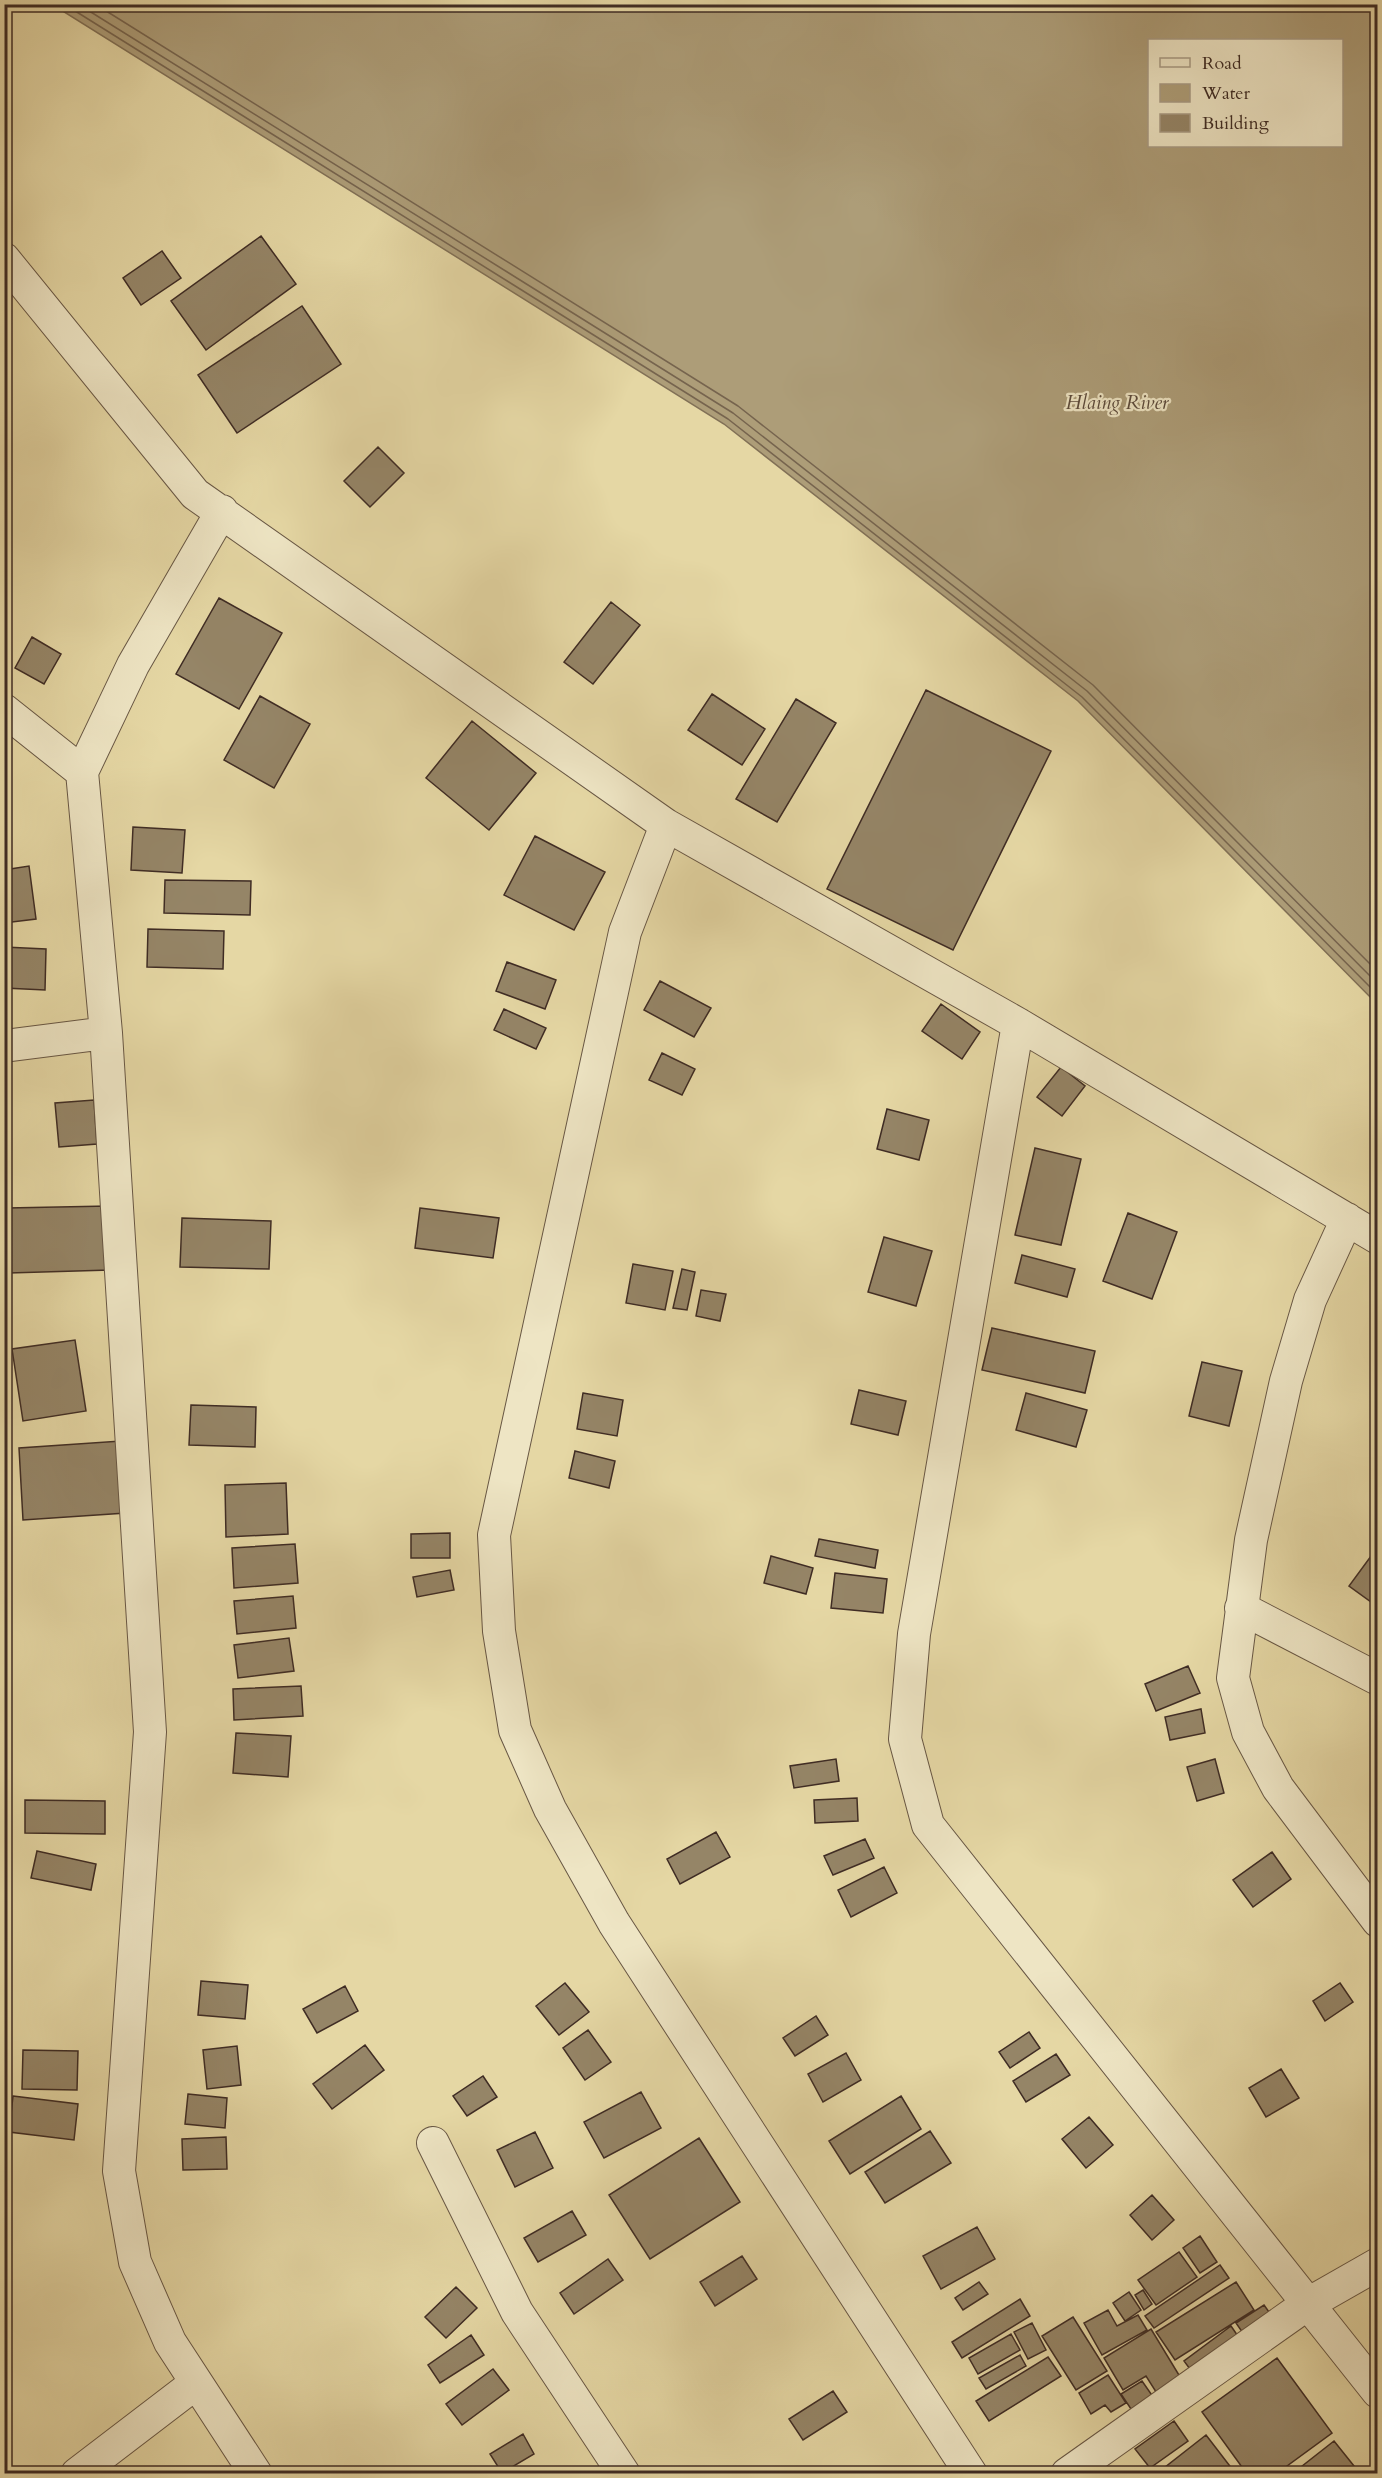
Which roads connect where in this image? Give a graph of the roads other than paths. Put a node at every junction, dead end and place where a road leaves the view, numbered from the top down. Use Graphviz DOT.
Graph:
graph roads {
  1 [pos="4,260"];
  2 [pos="222,511"];
  3 [pos="4,710"];
  4 [pos="82,772"];
  5 [pos="666,825"];
  6 [pos="1018,1024"];
  7 [pos="106,1033"];
  8 [pos="4,1046"];
  9 [pos="1347,1219"];
  10 [pos="1377,1238"];
  11 [pos="1241,1608"];
  12 [pos="1377,1679"];
  13 [pos="1377,1921"];
  14 [pos="434,2143"];
  15 [pos="1377,2264"];
  16 [pos="1306,2305"];
  17 [pos="196,2383"];
  18 [pos="1377,2392"];
  19 [pos="77,2474"];
  20 [pos="256,2474"];
  21 [pos="624,2474"];
  22 [pos="972,2474"];
  23 [pos="1067,2474"];
  1 -- 2 [label="street"];
  2 -- 4 [label="street"];
  2 -- 5 [label="street"];
  3 -- 4 [label="street"];
  4 -- 7 [label="street"];
  5 -- 6 [label="street"];
  5 -- 22 [label="street"];
  6 -- 9 [label="street"];
  6 -- 16 [label="street"];
  7 -- 8 [label="street"];
  7 -- 17 [label="street"];
  9 -- 10 [label="street"];
  9 -- 11 [label="street"];
  11 -- 12 [label="street"];
  11 -- 13 [label="street"];
  14 -- 21 [label="street"];
  15 -- 16 [label="street"];
  16 -- 18 [label="street"];
  16 -- 23 [label="street"];
  17 -- 19 [label="street"];
  17 -- 20 [label="street"];
}
